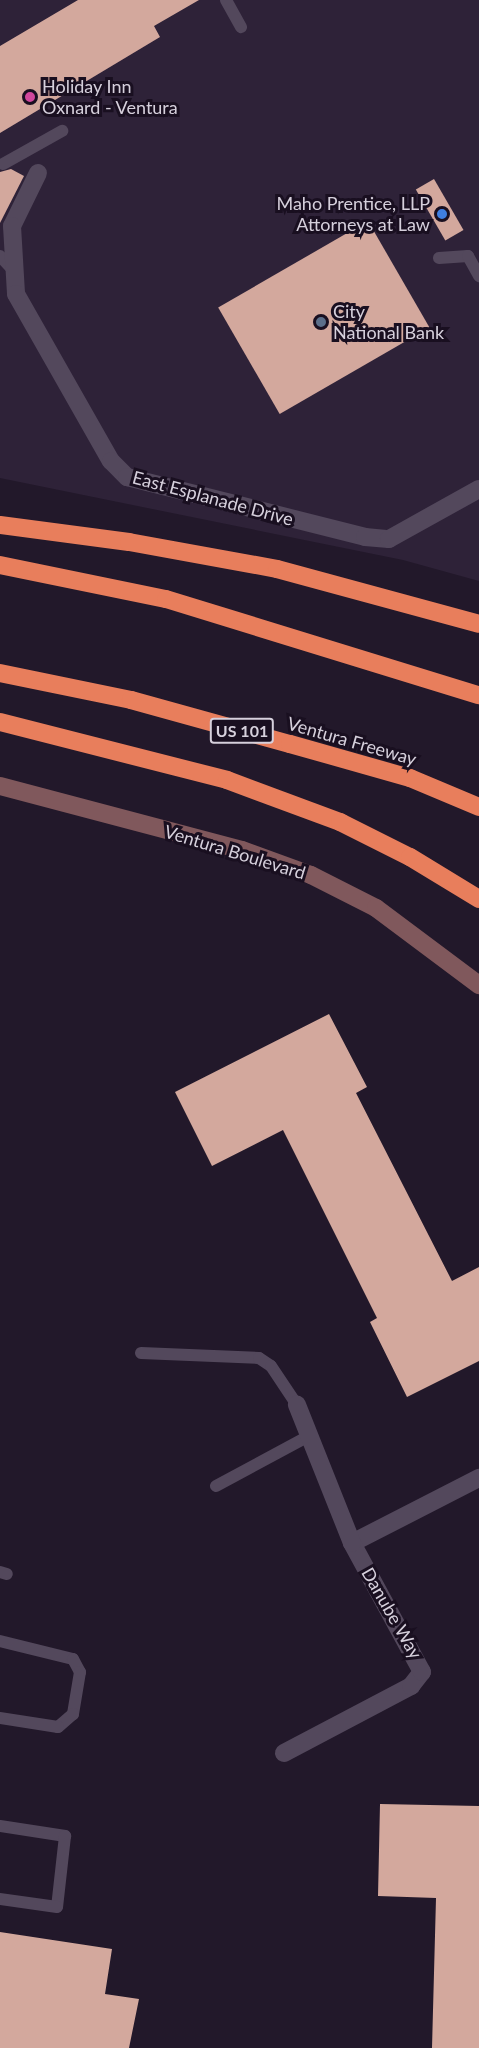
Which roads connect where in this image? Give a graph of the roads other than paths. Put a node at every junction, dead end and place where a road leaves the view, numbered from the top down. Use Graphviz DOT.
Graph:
graph roads {
  1 [pos="226,0"];
  2 [pos="241,27"];
  3 [pos="62,131"];
  4 [pos="3,164"];
  5 [pos="38,174"];
  6 [pos="0,256"];
  7 [pos="439,258"];
  8 [pos="13,270"];
  9 [pos="479,276"];
  10 [pos="479,489"];
  11 [pos="0,525"];
  12 [pos="0,565"];
  13 [pos="479,624"];
  14 [pos="0,673"];
  15 [pos="479,696"];
  16 [pos="0,722"];
  17 [pos="0,786"];
  18 [pos="479,807"];
  19 [pos="479,899"];
  20 [pos="479,985"];
  21 [pos="141,1353"];
  22 [pos="297,1405"];
  23 [pos="309,1436"];
  24 [pos="479,1478"];
  25 [pos="216,1486"];
  26 [pos="352,1543"];
  27 [pos="0,1641"];
  28 [pos="0,1718"];
  29 [pos="284,1753"];
  30 [pos="0,1826"];
  31 [pos="0,1899"];
  1 -- 2 [label="lane"];
  3 -- 4 [label="lane"];
  5 -- 8 [label="street, East Esplanade Drive"];
  6 -- 8 [label="lane"];
  7 -- 9 [label="lane"];
  8 -- 10 [label="street, East Esplanade Drive"];
  11 -- 13 [label="highway"];
  12 -- 15 [label="highway"];
  14 -- 18 [label="highway, Ventura Freeway / US 101"];
  16 -- 19 [label="highway"];
  17 -- 20 [label="street, Ventura Boulevard"];
  21 -- 22 [label="lane"];
  22 -- 23 [label="street, Danube Way"];
  23 -- 25 [label="lane"];
  23 -- 26 [label="street, Danube Way"];
  24 -- 26 [label="street"];
  26 -- 29 [label="street, Danube Way"];
  27 -- 28 [label="lane"];
  30 -- 31 [label="lane"];
}
